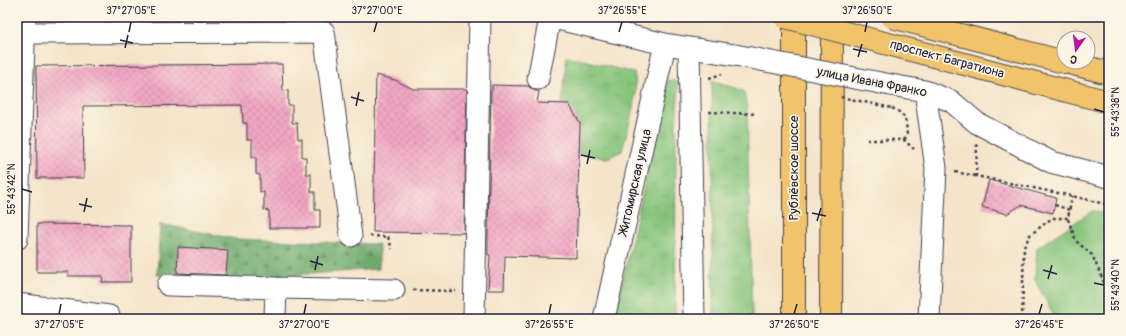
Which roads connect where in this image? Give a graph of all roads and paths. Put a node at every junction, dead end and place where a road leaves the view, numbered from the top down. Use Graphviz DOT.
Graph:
graph roads {
  1 [pos="480,17"];
  2 [pos="549,17"];
  3 [pos="784,17"];
  4 [pos="794,17"];
  5 [pos="832,17"];
  6 [pos="892,17"];
  7 [pos="25,25"];
  8 [pos="665,44"];
  9 [pos="689,48"];
  10 [pos="1056,60"];
  11 [pos="1096,70"];
  12 [pos="1109,73"];
  13 [pos="728,74"];
  14 [pos="708,78"];
  15 [pos="538,79"];
  16 [pos="925,91"];
  17 [pos="1109,102"];
  18 [pos="892,108"];
  19 [pos="706,112"];
  20 [pos="757,114"];
  21 [pos="977,123"];
  22 [pos="867,140"];
  23 [pos="1109,177"];
  24 [pos="1072,196"];
  25 [pos="1055,205"];
  26 [pos="1109,205"];
  27 [pos="1070,210"];
  28 [pos="1068,218"];
  29 [pos="351,236"];
  30 [pos="388,237"];
  31 [pos="17,239"];
  32 [pos="392,249"];
  33 [pos="168,285"];
  34 [pos="276,288"];
  35 [pos="394,290"];
  36 [pos="474,291"];
  37 [pos="1109,294"];
  38 [pos="17,304"];
  39 [pos="109,316"];
  40 [pos="275,319"];
  41 [pos="474,319"];
  42 [pos="604,319"];
  43 [pos="694,319"];
  44 [pos="794,319"];
  45 [pos="830,319"];
  46 [pos="929,319"];
  47 [pos="1022,319"];
  1 -- 36 [label="street"];
  2 -- 8 [label="street"];
  2 -- 15 [label="street"];
  3 -- 17 [label="main road, проспект Багратиона, bridge"];
  4 -- 44 [label="main road, Рублёвское шоссе"];
  5 -- 45 [label="main road"];
  6 -- 10 [label="main road, проспект Багратиона, bridge"];
  7 -- 29 [label="street"];
  7 -- 31 [label="street"];
  8 -- 9 [label="street, улица Ивана Франко"];
  8 -- 42 [label="street, Житомирская улица"];
  9 -- 16 [label="street, улица Ивана Франко, bridge"];
  9 -- 43 [label="street"];
  11 -- 12 [label="main road, проспект Багратиона"];
  13 -- 14 [label="path"];
  16 -- 21 [label="street, улица Ивана Франко"];
  16 -- 46 [label="street"];
  18 -- 22 [label="path"];
  19 -- 20 [label="path"];
  21 -- 23 [label="street, улица Ивана Франко"];
  21 -- 24 [label="path"];
  24 -- 26 [label="path"];
  24 -- 27 [label="path"];
  25 -- 27 [label="path"];
  27 -- 28 [label="path"];
  28 -- 37 [label="path"];
  28 -- 47 [label="path"];
  30 -- 32 [label="path"];
  33 -- 34 [label="street"];
  34 -- 35 [label="street"];
  34 -- 40 [label="street"];
  35 -- 36 [label="path"];
  36 -- 41 [label="street"];
  38 -- 39 [label="street"];
}
